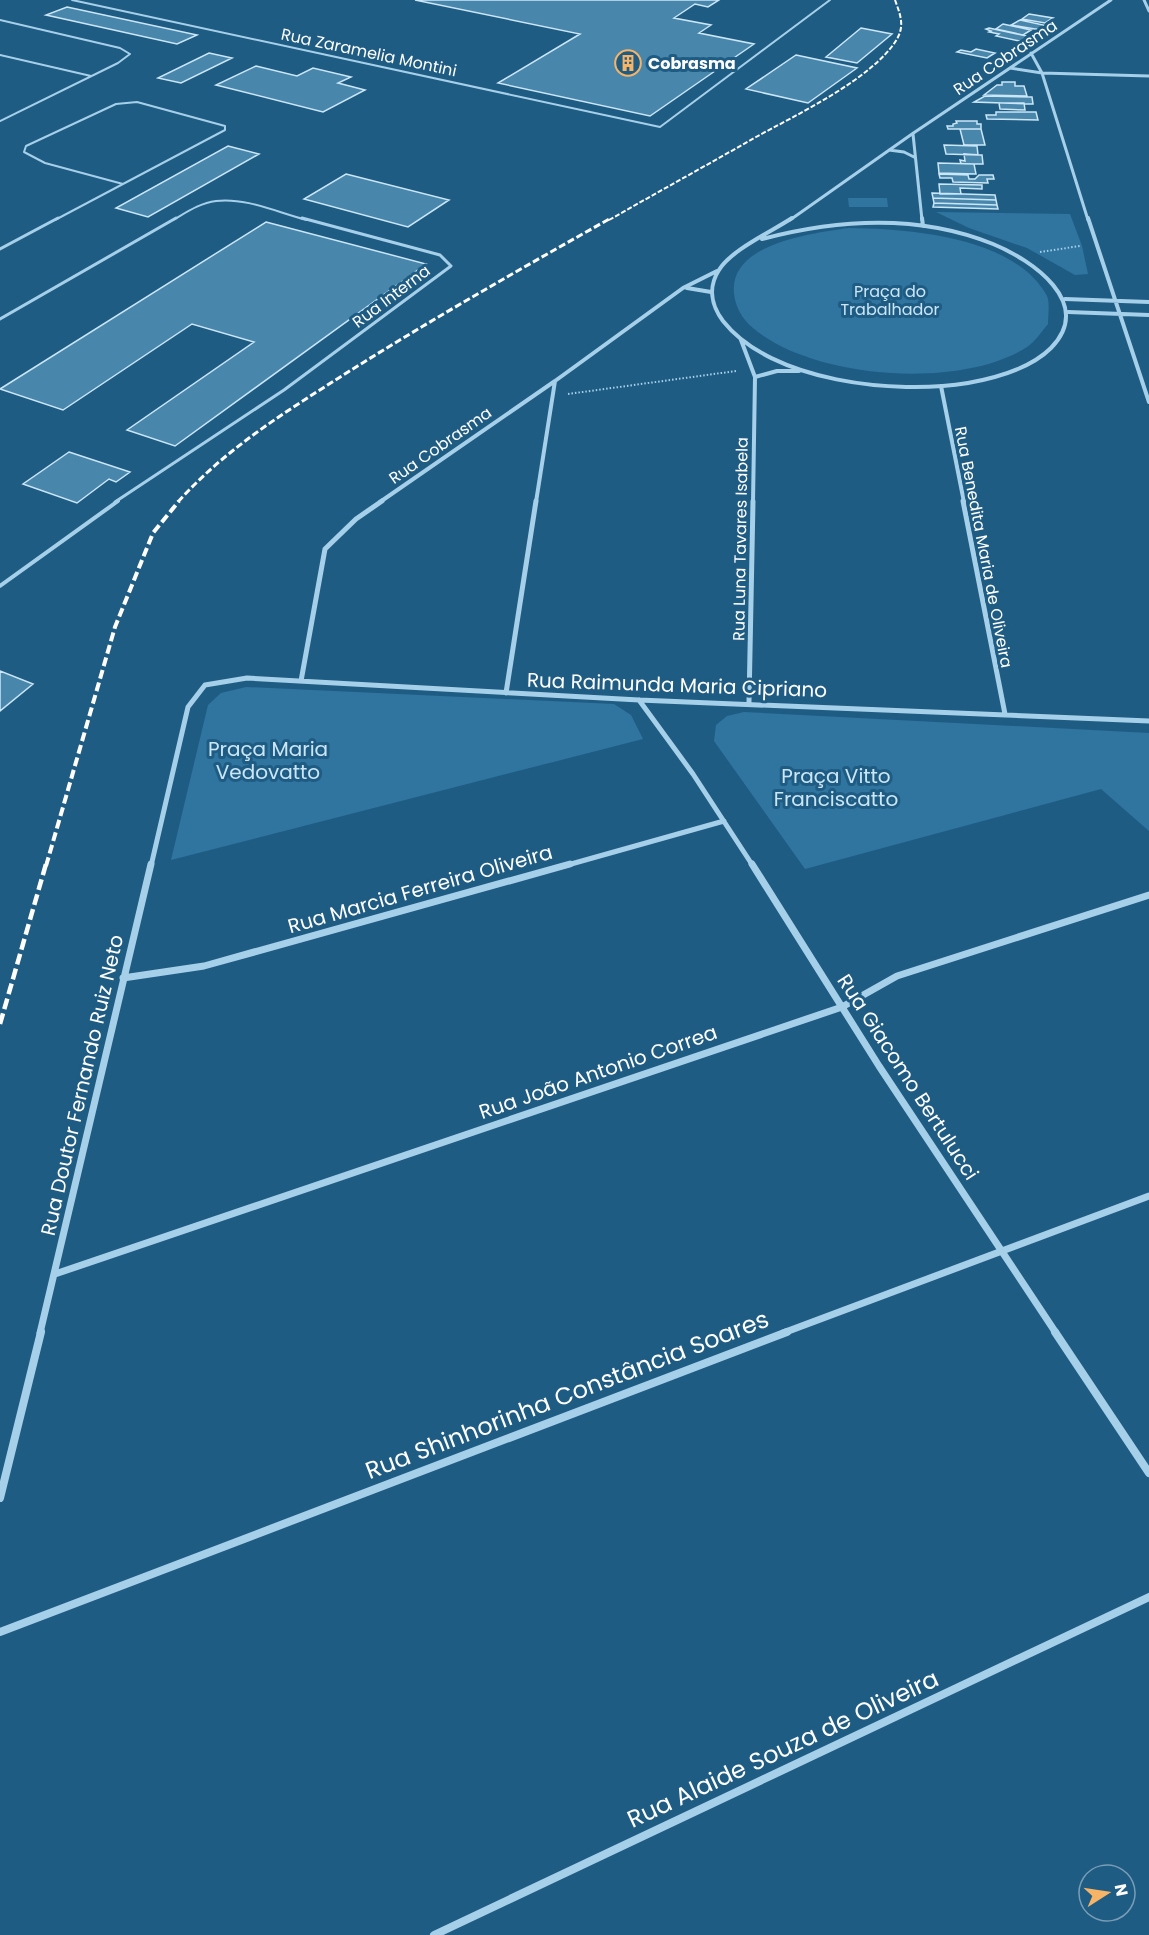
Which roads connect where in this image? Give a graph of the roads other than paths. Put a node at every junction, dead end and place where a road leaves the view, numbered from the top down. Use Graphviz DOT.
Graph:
graph roads {
  1 [pos="72,0"];
  2 [pos="830,0"];
  3 [pos="1112,0"];
  4 [pos="1144,0"];
  5 [pos="1149,11"];
  6 [pos="0,20"];
  7 [pos="1031,53"];
  8 [pos="0,55"];
  9 [pos="1009,68"];
  10 [pos="1042,73"];
  11 [pos="92,76"];
  12 [pos="1149,76"];
  13 [pos="0,121"];
  14 [pos="913,134"];
  15 [pos="888,150"];
  16 [pos="914,158"];
  17 [pos="124,184"];
  18 [pos="923,226"];
  19 [pos="762,239"];
  20 [pos="0,249"];
  21 [pos="717,271"];
  22 [pos="683,288"];
  23 [pos="711,292"];
  24 [pos="1065,299"];
  25 [pos="1116,301"];
  26 [pos="1149,302"];
  27 [pos="1068,312"];
  28 [pos="1121,314"];
  29 [pos="1149,315"];
  30 [pos="0,320"];
  31 [pos="741,340"];
  32 [pos="809,372"];
  33 [pos="755,377"];
  34 [pos="555,381"];
  35 [pos="941,386"];
  36 [pos="1149,402"];
  37 [pos="0,586"];
  38 [pos="301,681"];
  39 [pos="205,685"];
  40 [pos="506,693"];
  41 [pos="639,700"];
  42 [pos="749,702"];
  43 [pos="1005,714"];
  44 [pos="1149,721"];
  45 [pos="724,821"];
  46 [pos="1149,895"];
  47 [pos="123,978"];
  48 [pos="842,1007"];
  49 [pos="1149,1196"];
  50 [pos="1002,1250"];
  51 [pos="55,1274"];
  52 [pos="1149,1473"];
  53 [pos="0,1498"];
  54 [pos="1149,1598"];
  55 [pos="0,1632"];
  56 [pos="434,1935"];
  1 -- 2 [label="lane, Rua Zaramelia Montini"];
  3 -- 7 [label="street, Rua Cobrasma"];
  4 -- 5 [label="street"];
  6 -- 11 [label="lane"];
  7 -- 9 [label="street, Rua Cobrasma"];
  7 -- 10 [label="street"];
  8 -- 11 [label="lane"];
  9 -- 10 [label="street"];
  9 -- 14 [label="street, Rua Cobrasma"];
  10 -- 12 [label="street"];
  10 -- 25 [label="street"];
  11 -- 13 [label="lane"];
  14 -- 15 [label="street, Rua Cobrasma"];
  14 -- 16 [label="street"];
  15 -- 16 [label="street"];
  15 -- 19 [label="street, Rua Cobrasma"];
  16 -- 18 [label="street"];
  17 -- 17 [label="lane"];
  17 -- 20 [label="lane"];
  18 -- 19 [label="street"];
  18 -- 24 [label="street"];
  19 -- 21 [label="street"];
  21 -- 22 [label="street, Rua Cobrasma"];
  21 -- 23 [label="street"];
  22 -- 23 [label="street"];
  22 -- 34 [label="street, Rua Cobrasma"];
  23 -- 31 [label="street"];
  24 -- 25 [label="street"];
  24 -- 27 [label="street"];
  25 -- 26 [label="street"];
  25 -- 28 [label="street"];
  27 -- 28 [label="street"];
  27 -- 35 [label="street"];
  28 -- 29 [label="street"];
  28 -- 36 [label="street"];
  30 -- 37 [label="lane, Rua Interna"];
  31 -- 32 [label="street"];
  31 -- 33 [label="street, Rua Luna Tavares Isabela"];
  32 -- 33 [label="street"];
  32 -- 35 [label="street"];
  33 -- 42 [label="street, Rua Luna Tavares Isabela"];
  34 -- 38 [label="street, Rua Cobrasma"];
  34 -- 40 [label="street"];
  35 -- 43 [label="street, Rua Benedita Maria de Oliveira"];
  38 -- 39 [label="street, Rua Raimunda Maria Cipriano"];
  38 -- 40 [label="street, Rua Raimunda Maria Cipriano"];
  39 -- 47 [label="street, Rua Doutor Fernando Ruiz Neto"];
  40 -- 41 [label="street, Rua Raimunda Maria Cipriano"];
  41 -- 42 [label="street, Rua Raimunda Maria Cipriano"];
  41 -- 45 [label="street, Rua Giacomo Bertulucci"];
  42 -- 43 [label="street, Rua Raimunda Maria Cipriano"];
  43 -- 44 [label="street, Rua Raimunda Maria Cipriano"];
  45 -- 47 [label="street, Rua Marcia Ferreira Oliveira"];
  45 -- 48 [label="street, Rua Giacomo Bertulucci"];
  46 -- 48 [label="street, Rua João Antonio Correa"];
  47 -- 51 [label="street, Rua Doutor Fernando Ruiz Neto"];
  48 -- 50 [label="street, Rua Giacomo Bertulucci"];
  48 -- 51 [label="street, Rua João Antonio Correa"];
  49 -- 50 [label="street, Rua Shinhorinha Constância Soares"];
  50 -- 52 [label="street, Rua Giacomo Bertulucci"];
  50 -- 55 [label="street, Rua Shinhorinha Constância Soares"];
  51 -- 53 [label="street, Rua Doutor Fernando Ruiz Neto"];
  54 -- 56 [label="street, Rua Alaide Souza de Oliveira"];
}
